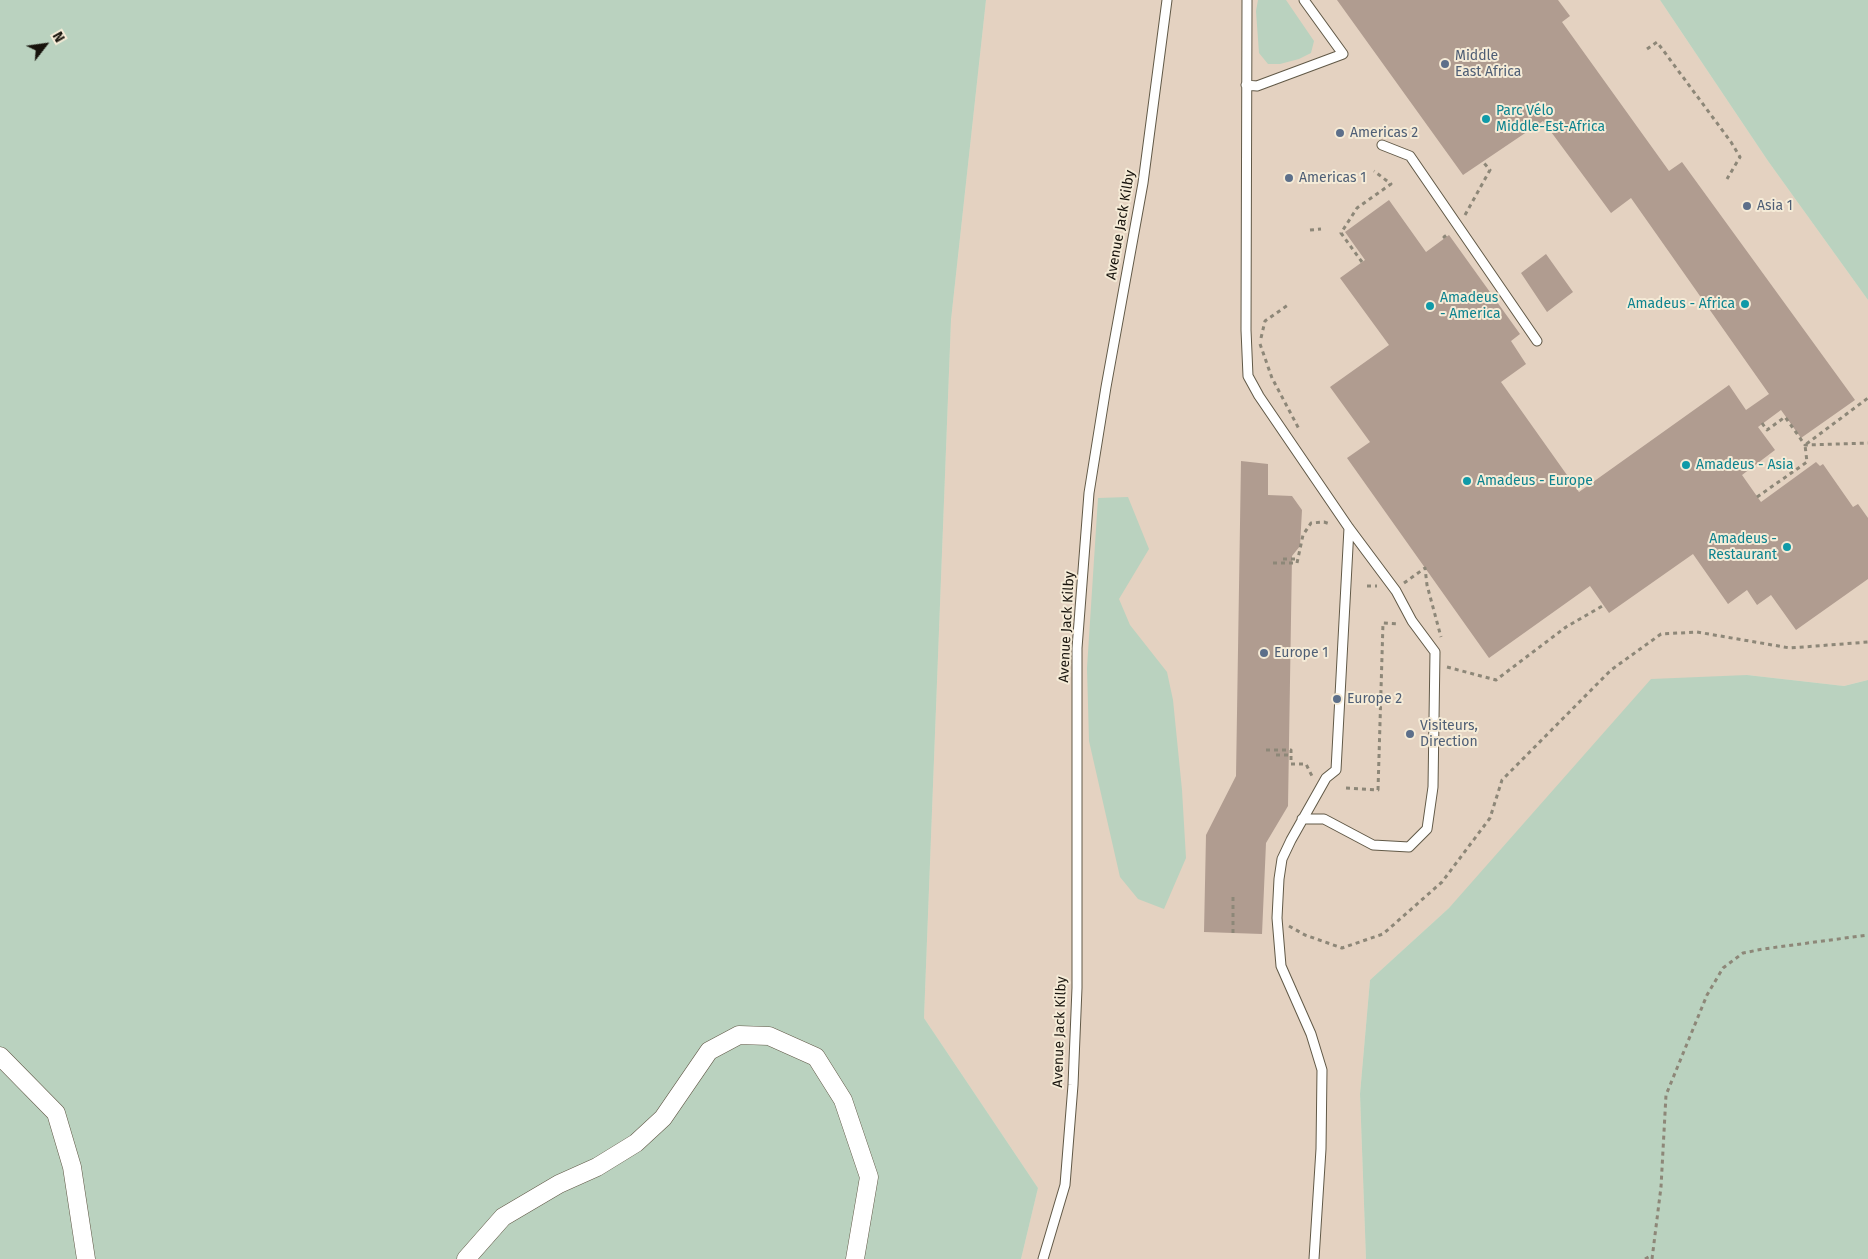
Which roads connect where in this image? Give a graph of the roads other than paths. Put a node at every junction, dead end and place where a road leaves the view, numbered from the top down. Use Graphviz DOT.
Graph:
graph roads {
  1 [pos="1167,0"];
  2 [pos="1247,0"];
  3 [pos="1304,0"];
  4 [pos="1246,85"];
  5 [pos="1382,145"];
  6 [pos="1538,341"];
  7 [pos="1348,528"];
  8 [pos="1302,819"];
  9 [pos="0,1056"];
  10 [pos="86,1259"];
  11 [pos="466,1259"];
  12 [pos="855,1259"];
  13 [pos="1044,1259"];
  14 [pos="1314,1259"];
  1 -- 13 [label="lane, Avenue Jack Kilby"];
  2 -- 4 [label="lane"];
  3 -- 4 [label="lane"];
  4 -- 7 [label="lane"];
  5 -- 6 [label="lane"];
  7 -- 8 [label="lane"];
  7 -- 8 [label="lane"];
  8 -- 14 [label="lane"];
  9 -- 10 [label="street"];
  11 -- 12 [label="street"];
}
